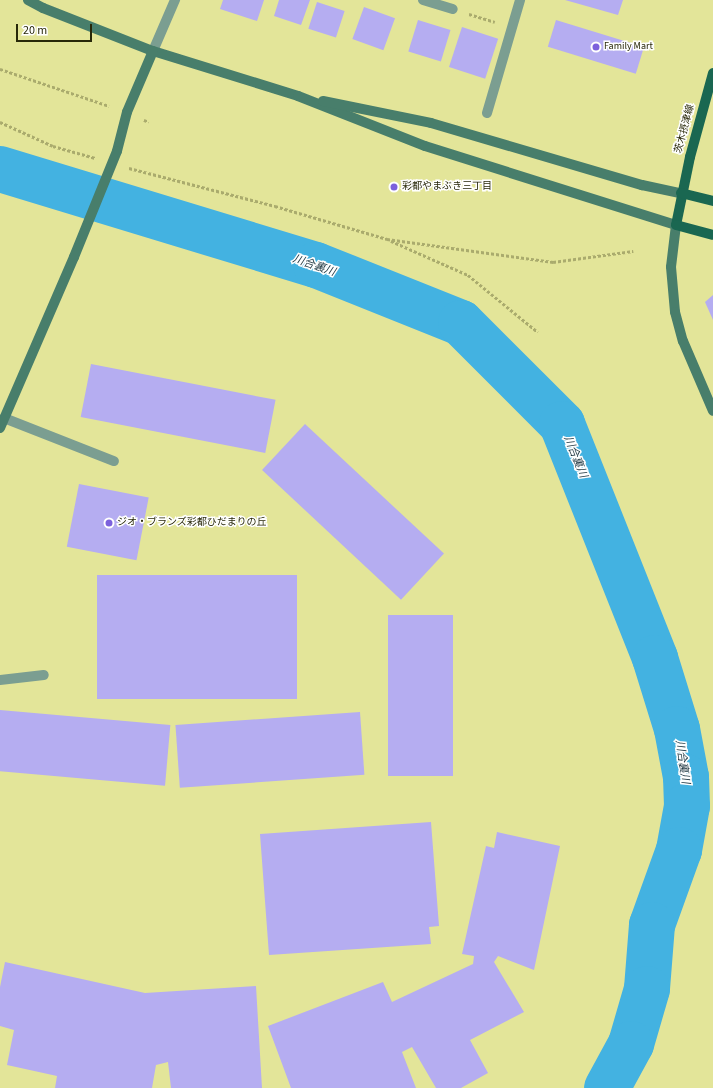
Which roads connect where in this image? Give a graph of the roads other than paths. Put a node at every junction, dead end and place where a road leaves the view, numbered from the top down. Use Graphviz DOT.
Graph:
graph roads {
  1 [pos="28,0"];
  2 [pos="175,0"];
  3 [pos="423,0"];
  4 [pos="520,0"];
  5 [pos="453,9"];
  6 [pos="153,51"];
  7 [pos="713,73"];
  8 [pos="298,96"];
  9 [pos="487,113"];
  10 [pos="681,193"];
  11 [pos="713,201"];
  12 [pos="676,225"];
  13 [pos="713,235"];
  14 [pos="713,411"];
  15 [pos="2,423"];
  16 [pos="114,461"];
  17 [pos="44,675"];
  18 [pos="0,680"];
  1 -- 6 [label="street"];
  2 -- 6 [label="street"];
  3 -- 5 [label="street"];
  4 -- 9 [label="street"];
  6 -- 8 [label="street"];
  6 -- 15 [label="street, bridge"];
  7 -- 10 [label="main road, 茨木摂津線"];
  8 -- 10 [label="street"];
  8 -- 12 [label="street"];
  10 -- 11 [label="main road"];
  10 -- 12 [label="main road, 茨木摂津線"];
  12 -- 13 [label="main road"];
  12 -- 14 [label="street"];
  15 -- 16 [label="street"];
  17 -- 18 [label="street"];
}
